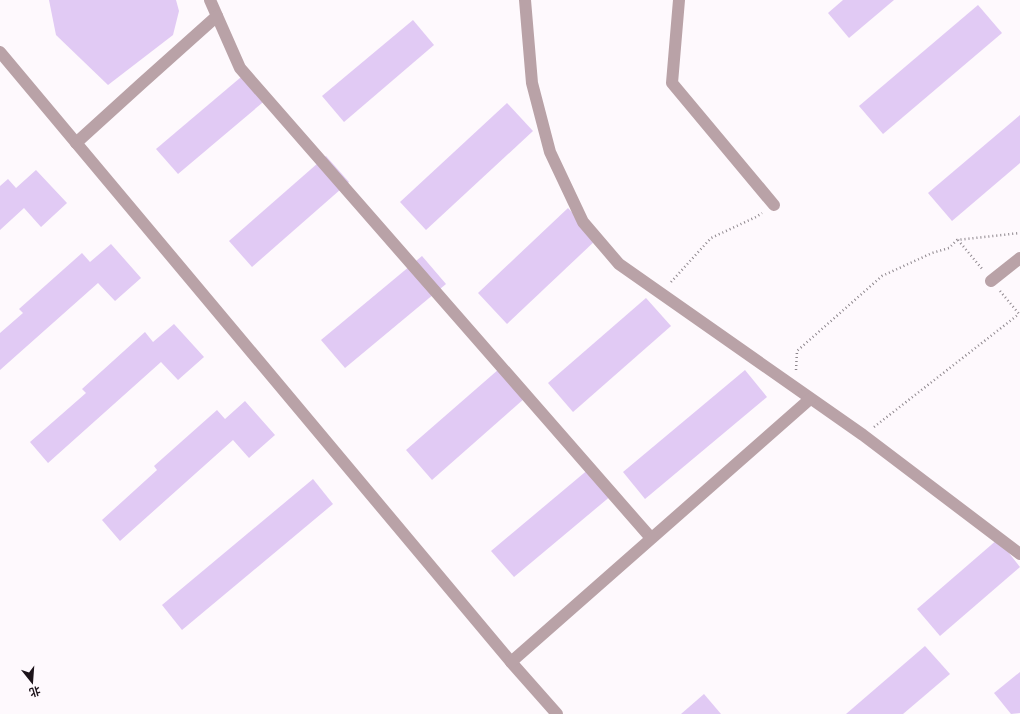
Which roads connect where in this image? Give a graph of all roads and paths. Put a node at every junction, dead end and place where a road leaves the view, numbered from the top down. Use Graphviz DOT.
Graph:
graph roads {
  1 [pos="210,0"];
  2 [pos="525,0"];
  3 [pos="679,0"];
  4 [pos="217,16"];
  5 [pos="0,52"];
  6 [pos="76,143"];
  7 [pos="774,205"];
  8 [pos="1020,233"];
  9 [pos="1020,258"];
  10 [pos="991,281"];
  11 [pos="660,294"];
  12 [pos="1019,314"];
  13 [pos="796,389"];
  14 [pos="810,399"];
  15 [pos="863,436"];
  16 [pos="651,538"];
  17 [pos="1020,554"];
  18 [pos="511,662"];
  19 [pos="557,714"];
  1 -- 4 [label="street"];
  2 -- 11 [label="street"];
  3 -- 7 [label="street"];
  4 -- 6 [label="street"];
  4 -- 16 [label="street"];
  5 -- 6 [label="street"];
  6 -- 18 [label="street"];
  7 -- 11 [label="path"];
  8 -- 13 [label="path"];
  9 -- 10 [label="street"];
  11 -- 13 [label="street"];
  12 -- 15 [label="path"];
  13 -- 14 [label="street"];
  14 -- 15 [label="street"];
  14 -- 16 [label="street"];
  15 -- 17 [label="street"];
  16 -- 18 [label="street"];
  18 -- 19 [label="street"];
}
